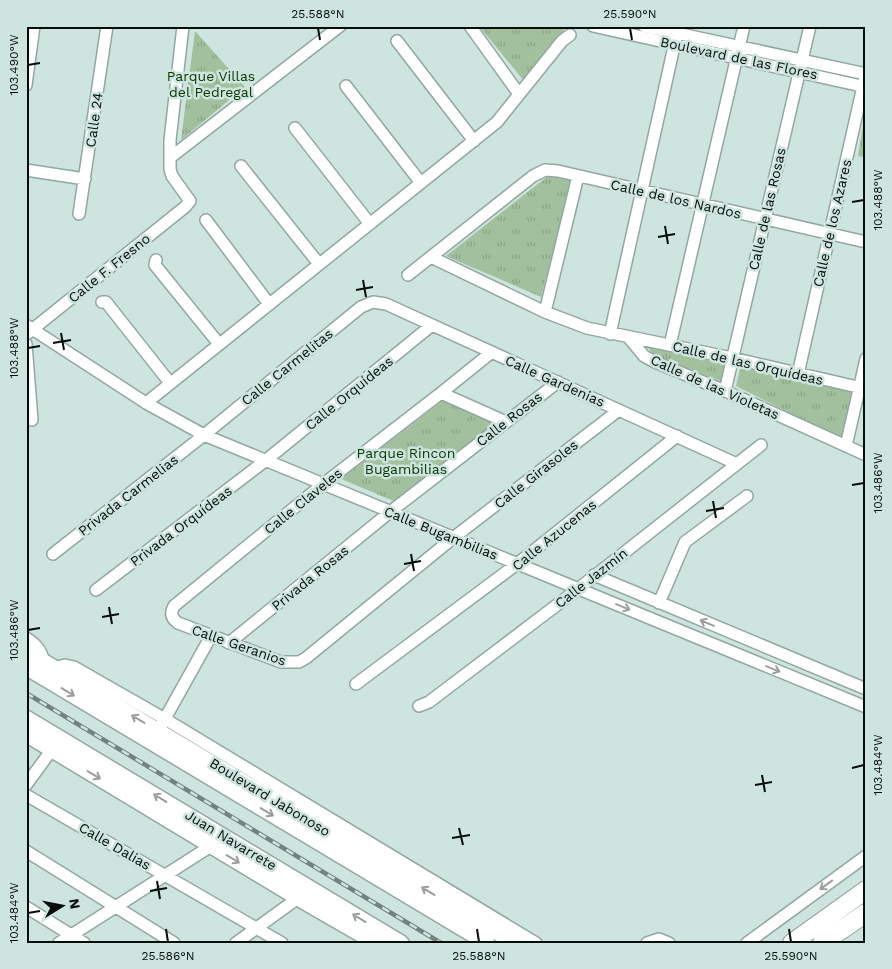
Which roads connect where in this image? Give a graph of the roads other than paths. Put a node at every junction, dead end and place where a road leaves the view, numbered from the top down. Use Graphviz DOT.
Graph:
graph roads {
  1 [pos="34,26"];
  2 [pos="107,26"];
  3 [pos="183,26"];
  4 [pos="340,26"];
  5 [pos="470,26"];
  6 [pos="593,26"];
  7 [pos="644,26"];
  8 [pos="744,26"];
  9 [pos="810,26"];
  10 [pos="661,32"];
  11 [pos="676,33"];
  12 [pos="570,35"];
  13 [pos="397,41"];
  14 [pos="674,45"];
  15 [pos="739,46"];
  16 [pos="736,58"];
  17 [pos="801,66"];
  18 [pos="866,73"];
  19 [pos="26,85"];
  20 [pos="346,86"];
  21 [pos="864,87"];
  22 [pos="519,94"];
  23 [pos="295,128"];
  24 [pos="474,141"];
  25 [pos="171,157"];
  26 [pos="242,166"];
  27 [pos="26,170"];
  28 [pos="578,176"];
  29 [pos="85,179"];
  30 [pos="421,183"];
  31 [pos="640,191"];
  32 [pos="703,205"];
  33 [pos="80,214"];
  34 [pos="765,219"];
  35 [pos="206,220"];
  36 [pos="370,224"];
  37 [pos="829,234"];
  38 [pos="866,242"];
  39 [pos="431,257"];
  40 [pos="156,260"];
  41 [pos="319,264"];
  42 [pos="408,275"];
  43 [pos="102,302"];
  44 [pos="373,302"];
  45 [pos="269,304"];
  46 [pos="545,312"];
  47 [pos="432,325"];
  48 [pos="28,330"];
  49 [pos="610,334"];
  50 [pos="629,338"];
  51 [pos="26,344"];
  52 [pos="219,344"];
  53 [pos="670,345"];
  54 [pos="492,352"];
  55 [pos="732,358"];
  56 [pos="866,359"];
  57 [pos="798,374"];
  58 [pos="558,382"];
  59 [pos="166,386"];
  60 [pos="862,388"];
  61 [pos="725,391"];
  62 [pos="441,393"];
  63 [pos="146,403"];
  64 [pos="619,410"];
  65 [pos="32,420"];
  66 [pos="506,422"];
  67 [pos="204,435"];
  68 [pos="677,436"];
  69 [pos="761,445"];
  70 [pos="846,446"];
  71 [pos="866,455"];
  72 [pos="265,462"];
  73 [pos="737,464"];
  74 [pos="322,485"];
  75 [pos="747,496"];
  76 [pos="390,512"];
  77 [pos="452,538"];
  78 [pos="53,554"];
  79 [pos="517,564"];
  80 [pos="594,575"];
  81 [pos="578,589"];
  82 [pos="96,590"];
  83 [pos="659,603"];
  84 [pos="173,619"];
  85 [pos="211,636"];
  86 [pos="736,636"];
  87 [pos="26,638"];
  88 [pos="230,643"];
  89 [pos="728,650"];
  90 [pos="306,658"];
  91 [pos="46,659"];
  92 [pos="26,667"];
  93 [pos="356,684"];
  94 [pos="866,689"];
  95 [pos="419,706"];
  96 [pos="866,707"];
  97 [pos="26,718"];
  98 [pos="158,731"];
  99 [pos="26,734"];
  100 [pos="56,744"];
  101 [pos="28,781"];
  102 [pos="26,794"];
  103 [pos="314,816"];
  104 [pos="211,846"];
  105 [pos="26,851"];
  106 [pos="866,856"];
  107 [pos="166,875"];
  108 [pos="866,890"];
  109 [pos="298,898"];
  110 [pos="26,907"];
  111 [pos="115,907"];
  112 [pos="866,913"];
  113 [pos="257,928"];
  114 [pos="71,935"];
  115 [pos="59,943"];
  116 [pos="84,943"];
  117 [pos="174,943"];
  118 [pos="236,943"];
  119 [pos="282,943"];
  120 [pos="376,943"];
  121 [pos="401,943"];
  122 [pos="488,943"];
  123 [pos="515,943"];
  124 [pos="536,943"];
  125 [pos="647,943"];
  126 [pos="669,943"];
  127 [pos="747,943"];
  128 [pos="792,943"];
  129 [pos="822,943"];
  1 -- 19 [label="street"];
  2 -- 29 [label="street, Calle 24"];
  3 -- 25 [label="street"];
  4 -- 25 [label="street"];
  5 -- 22 [label="street"];
  6 -- 10 [label="street, Boulevard de las Flores"];
  7 -- 10 [label="street, Boulevard de las Flores"];
  8 -- 15 [label="street"];
  9 -- 17 [label="street, Calle de las Rosas"];
  10 -- 11 [label="street, Boulevard de las Flores"];
  10 -- 14 [label="street, Boulevard de las Flores"];
  11 -- 14 [label="street"];
  11 -- 15 [label="street, Boulevard de las Flores"];
  12 -- 22 [label="street"];
  13 -- 24 [label="street"];
  14 -- 16 [label="street, Boulevard de las Flores"];
  14 -- 31 [label="street"];
  15 -- 16 [label="street"];
  15 -- 17 [label="street, Boulevard de las Flores"];
  16 -- 17 [label="street, Boulevard de las Flores"];
  16 -- 32 [label="street"];
  17 -- 18 [label="street, Boulevard de las Flores"];
  17 -- 21 [label="street, Boulevard de las Flores"];
  17 -- 34 [label="street, Calle de las Rosas"];
  18 -- 21 [label="street, Calle de los Azares"];
  20 -- 30 [label="street"];
  21 -- 37 [label="street, Calle de los Azares"];
  22 -- 24 [label="street"];
  23 -- 36 [label="street"];
  24 -- 30 [label="street"];
  25 -- 48 [label="street, Calle F. Fresno"];
  26 -- 41 [label="street"];
  27 -- 29 [label="street"];
  28 -- 31 [label="street, Calle de los Nardos"];
  28 -- 39 [label="street, Calle de los Nardos"];
  28 -- 46 [label="street"];
  29 -- 33 [label="street, Calle 24"];
  30 -- 36 [label="street"];
  31 -- 32 [label="street, Calle de los Nardos"];
  31 -- 49 [label="street"];
  32 -- 34 [label="street, Calle de los Nardos"];
  32 -- 53 [label="street"];
  34 -- 37 [label="street, Calle de los Nardos"];
  34 -- 55 [label="street, Calle de las Rosas"];
  35 -- 45 [label="street"];
  36 -- 41 [label="street"];
  37 -- 38 [label="street, Calle de los Nardos"];
  37 -- 57 [label="street, Calle de los Azares"];
  39 -- 42 [label="street"];
  39 -- 46 [label="street"];
  40 -- 52 [label="street"];
  41 -- 45 [label="street"];
  43 -- 59 [label="street"];
  44 -- 47 [label="street, Calle Gardenias"];
  44 -- 67 [label="street, Calle Carmelitas"];
  45 -- 52 [label="street"];
  46 -- 49 [label="street"];
  47 -- 54 [label="street, Calle Gardenias"];
  47 -- 72 [label="street, Calle Orquídeas"];
  48 -- 63 [label="street, Calle Bugambilias"];
  49 -- 50 [label="street"];
  50 -- 53 [label="street, Calle de las Orquídeas"];
  50 -- 61 [label="street, Calle de las Violetas"];
  51 -- 65 [label="street"];
  52 -- 59 [label="street"];
  53 -- 55 [label="street, Calle de las Orquídeas"];
  54 -- 58 [label="street, Calle Gardenias"];
  54 -- 62 [label="street, Calle Claveles"];
  55 -- 57 [label="street, Calle de las Orquídeas"];
  55 -- 61 [label="street, Calle de las Rosas"];
  56 -- 60 [label="street"];
  57 -- 60 [label="street, Calle de las Orquídeas"];
  58 -- 64 [label="street, Calle Gardenias"];
  58 -- 66 [label="street, Calle Rosas"];
  59 -- 63 [label="street"];
  60 -- 70 [label="street"];
  61 -- 70 [label="street, Calle de las Violetas"];
  62 -- 66 [label="street"];
  62 -- 74 [label="street, Calle Claveles"];
  63 -- 67 [label="street, Calle Bugambilias"];
  64 -- 68 [label="street, Calle Gardenias"];
  64 -- 77 [label="street, Calle Girasoles"];
  66 -- 76 [label="street, Calle Rosas"];
  67 -- 72 [label="street, Calle Bugambilias"];
  67 -- 78 [label="street, Privada Carmelias"];
  68 -- 73 [label="street, Calle Gardenias"];
  68 -- 79 [label="street, Calle Azucenas"];
  69 -- 73 [label="street, Calle Jazmín"];
  70 -- 71 [label="street, Calle de las Violetas"];
  72 -- 74 [label="street, Calle Bugambilias"];
  72 -- 82 [label="street, Privada Orquídeas"];
  73 -- 80 [label="street, Calle Jazmín"];
  74 -- 76 [label="street, Calle Bugambilias"];
  74 -- 84 [label="street, Calle Claveles"];
  75 -- 83 [label="street"];
  76 -- 77 [label="street, Calle Bugambilias"];
  76 -- 88 [label="street, Privada Rosas"];
  77 -- 79 [label="street, Calle Bugambilias"];
  77 -- 90 [label="street, Calle Girasoles"];
  79 -- 81 [label="street, Calle Bugambilias"];
  79 -- 93 [label="street, Calle Azucenas"];
  80 -- 81 [label="street, Calle Jazmín"];
  80 -- 83 [label="street"];
  81 -- 89 [label="street, Calle Bugambilias, one-way"];
  81 -- 95 [label="street, Calle Jazmín"];
  86 -- 83 [label="street, one-way"];
  84 -- 85 [label="street, Calle Geranios"];
  85 -- 88 [label="street, Calle Geranios"];
  85 -- 98 [label="street"];
  86 -- 89 [label="street"];
  86 -- 94 [label="street"];
  87 -- 91 [label="street"];
  88 -- 90 [label="street, Calle Geranios"];
  89 -- 96 [label="street, Calle Bugambilias, one-way"];
  91 -- 98 [label="main road, Boulevard Jabonoso"];
  92 -- 98 [label="main road, Boulevard Jabonoso, one-way"];
  97 -- 100 [label="main road"];
  98 -- 103 [label="main road, Boulevard Jabonoso"];
  98 -- 122 [label="main road, Boulevard Jabonoso, one-way"];
  99 -- 100 [label="main road"];
  100 -- 101 [label="street"];
  100 -- 104 [label="main road, Juan Navarrete, one-way"];
  121 -- 100 [label="main road, Juan Navarrete, one-way"];
  102 -- 107 [label="street, Calle Dalias"];
  123 -- 103 [label="main road, Boulevard Jabonoso, one-way"];
  103 -- 124 [label="street"];
  104 -- 107 [label="street"];
  104 -- 109 [label="main road, Juan Navarrete, one-way"];
  105 -- 111 [label="street"];
  106 -- 127 [label="street, one-way"];
  107 -- 111 [label="street"];
  107 -- 113 [label="street, Calle Dalias"];
  108 -- 128 [label="highway"];
  109 -- 113 [label="street"];
  109 -- 120 [label="main road, Juan Navarrete"];
  110 -- 114 [label="street"];
  111 -- 114 [label="street"];
  111 -- 117 [label="street"];
  112 -- 129 [label="highway"];
  113 -- 118 [label="street"];
  113 -- 119 [label="street, Calle Dalias"];
  114 -- 115 [label="street"];
  114 -- 116 [label="street"];
  125 -- 126 [label="street"];
}
